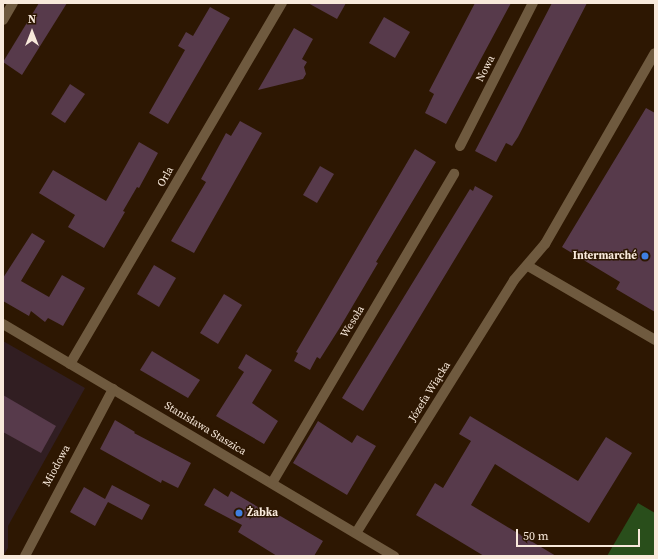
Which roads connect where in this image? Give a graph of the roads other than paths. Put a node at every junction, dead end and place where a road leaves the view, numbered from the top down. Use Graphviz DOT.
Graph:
graph roads {
  1 [pos="13,3"];
  2 [pos="282,3"];
  3 [pos="533,3"];
  4 [pos="3,20"];
  5 [pos="655,54"];
  6 [pos="460,146"];
  7 [pos="454,174"];
  8 [pos="528,266"];
  9 [pos="3,324"];
  10 [pos="655,340"];
  11 [pos="70,364"];
  12 [pos="113,389"];
  13 [pos="272,483"];
  14 [pos="356,533"];
  15 [pos="25,556"];
  16 [pos="394,556"];
  1 -- 4 [label="street"];
  2 -- 11 [label="street, Orla"];
  3 -- 6 [label="street, Nowa"];
  5 -- 8 [label="street, Józefa Wiącka"];
  7 -- 13 [label="street, Wesoła"];
  8 -- 10 [label="street"];
  8 -- 14 [label="street, Józefa Wiącka"];
  9 -- 11 [label="street, Stanisława Staszica"];
  11 -- 12 [label="street, Stanisława Staszica"];
  12 -- 13 [label="street, Stanisława Staszica"];
  12 -- 15 [label="street, Miodowa"];
  13 -- 14 [label="street, Stanisława Staszica"];
  14 -- 16 [label="street, Stanisława Staszica"];
}
